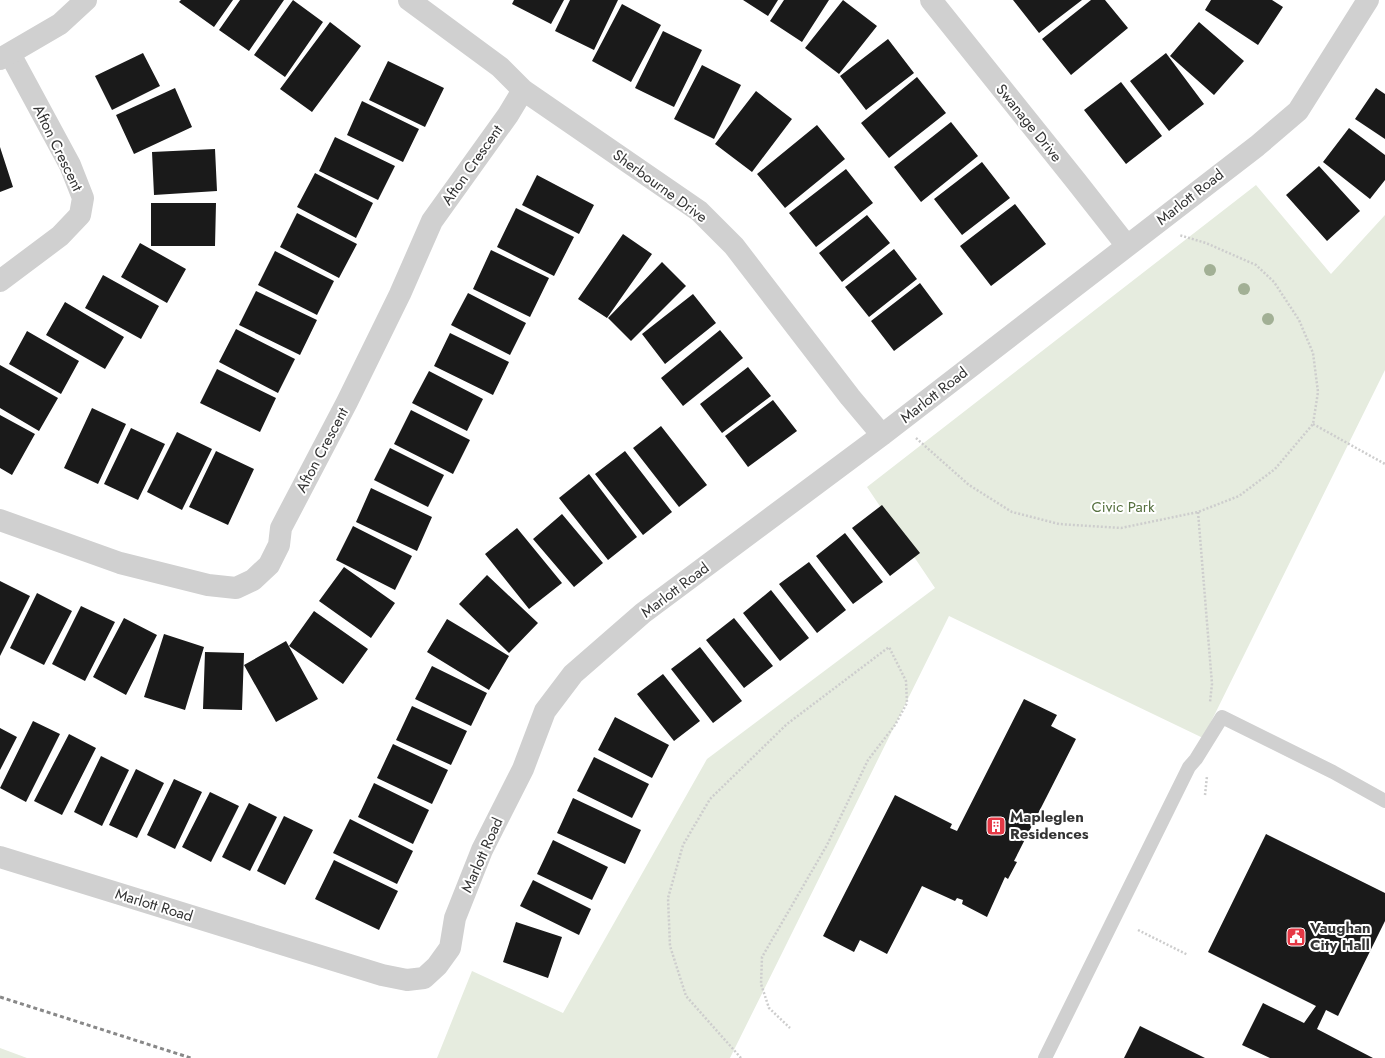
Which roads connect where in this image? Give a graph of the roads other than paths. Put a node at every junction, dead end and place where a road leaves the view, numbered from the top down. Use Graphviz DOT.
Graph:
graph roads {
  1 [pos="86,0"];
  2 [pos="409,0"];
  3 [pos="931,0"];
  4 [pos="1368,0"];
  5 [pos="5,57"];
  6 [pos="523,90"];
  7 [pos="1127,246"];
  8 [pos="0,281"];
  9 [pos="882,435"];
  10 [pos="0,520"];
  11 [pos="1385,801"];
  12 [pos="0,857"];
  13 [pos="1045,1058"];
  1 -- 5 [label="street"];
  2 -- 6 [label="street, Sherbourne Drive"];
  3 -- 7 [label="street, Swanage Drive"];
  4 -- 7 [label="street, Marlott Road"];
  5 -- 8 [label="street, Afton Crescent"];
  6 -- 9 [label="street, Sherbourne Drive"];
  6 -- 10 [label="street, Afton Crescent"];
  7 -- 9 [label="street, Marlott Road"];
  9 -- 12 [label="street, Marlott Road"];
  11 -- 13 [label="lane"];
}
